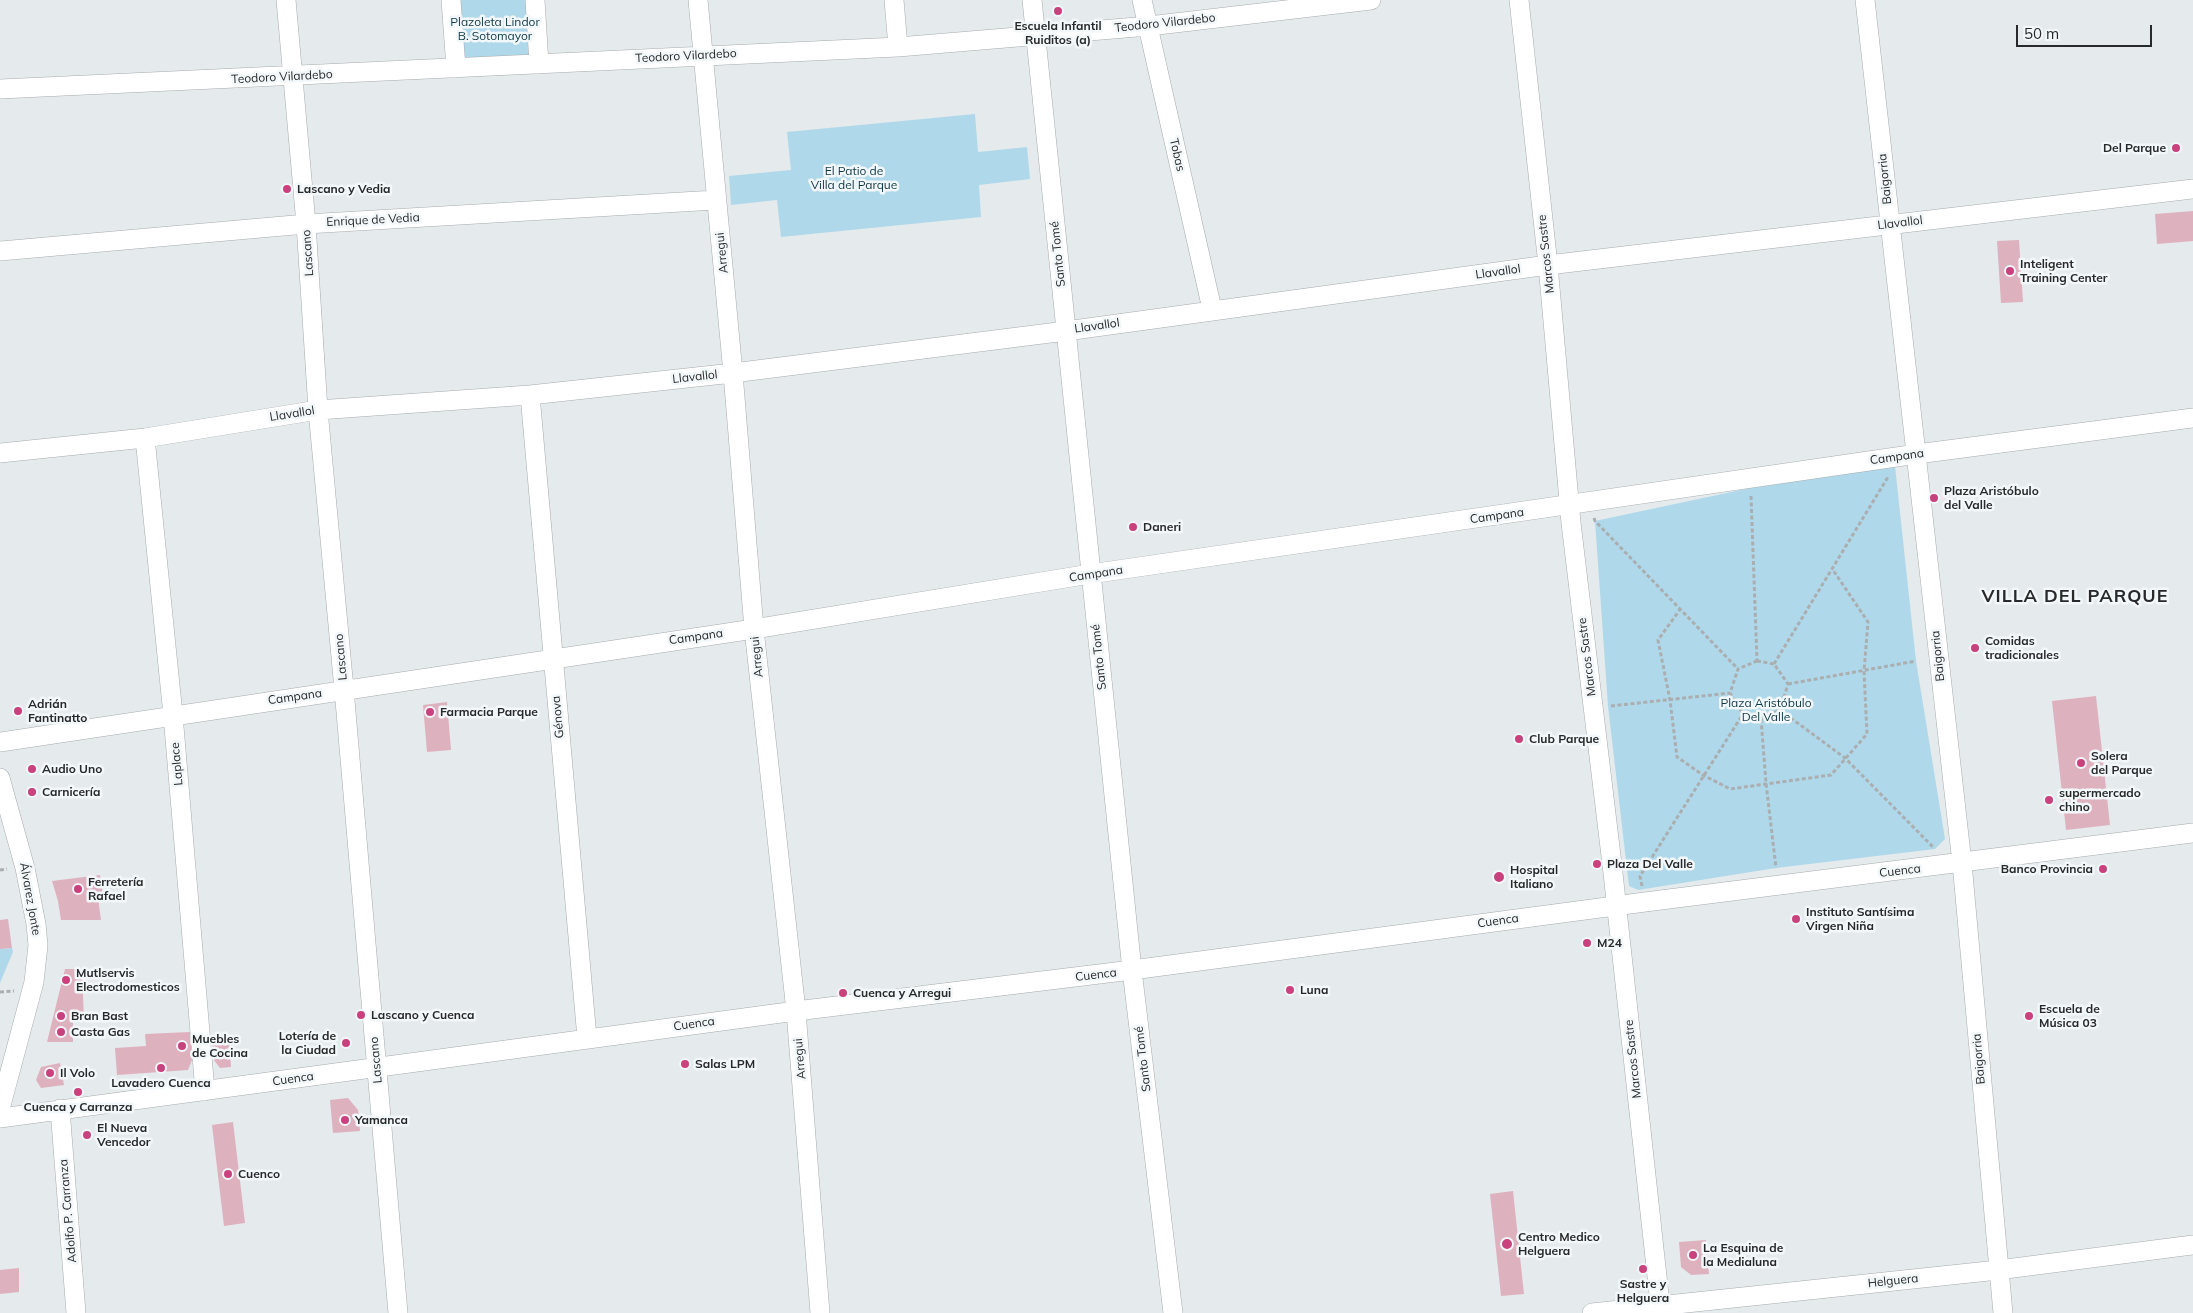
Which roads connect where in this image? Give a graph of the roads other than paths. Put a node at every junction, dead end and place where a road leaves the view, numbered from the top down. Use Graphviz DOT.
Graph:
graph roads {
  1 [pos="286,0"];
  2 [pos="451,0"];
  3 [pos="535,0"];
  4 [pos="698,0"];
  5 [pos="894,0"];
  6 [pos="1032,0"];
  7 [pos="1142,0"];
  8 [pos="1371,0"];
  9 [pos="1519,0"];
  10 [pos="1865,0"];
  11 [pos="1149,26"];
  12 [pos="1035,36"];
  13 [pos="898,47"];
  14 [pos="704,55"];
  15 [pos="539,64"];
  16 [pos="456,68"];
  17 [pos="293,76"];
  18 [pos="0,89"];
  19 [pos="2193,189"];
  20 [pos="716,200"];
  21 [pos="306,224"];
  22 [pos="1890,224"];
  23 [pos="0,251"];
  24 [pos="1548,265"];
  25 [pos="1212,310"];
  26 [pos="1066,331"];
  27 [pos="733,373"];
  28 [pos="530,395"];
  29 [pos="318,410"];
  30 [pos="2193,418"];
  31 [pos="145,438"];
  32 [pos="0,453"];
  33 [pos="1916,454"];
  34 [pos="1569,506"];
  35 [pos="1090,574"];
  36 [pos="754,628"];
  37 [pos="552,658"];
  38 [pos="344,689"];
  39 [pos="173,714"];
  40 [pos="0,742"];
  41 [pos="0,778"];
  42 [pos="2193,833"];
  43 [pos="1960,854"];
  44 [pos="1616,906"];
  45 [pos="1132,970"];
  46 [pos="796,1011"];
  47 [pos="587,1038"];
  48 [pos="377,1067"];
  49 [pos="205,1091"];
  50 [pos="0,1109"];
  51 [pos="60,1109"];
  52 [pos="0,1118"];
  53 [pos="2193,1246"];
  54 [pos="1998,1270"];
  55 [pos="1661,1309"];
  56 [pos="76,1313"];
  57 [pos="398,1313"];
  58 [pos="820,1313"];
  59 [pos="1173,1313"];
  60 [pos="1592,1313"];
  61 [pos="2003,1313"];
  1 -- 17 [label="street, Lascano"];
  2 -- 16 [label="street"];
  3 -- 15 [label="street"];
  4 -- 14 [label="street, Arregui"];
  5 -- 13 [label="street"];
  6 -- 12 [label="street, Santo Tomé"];
  7 -- 11 [label="street, Tobas"];
  8 -- 11 [label="street, Teodoro Vilardebo"];
  9 -- 24 [label="street, Marcos Sastre"];
  10 -- 22 [label="street, Baigorria"];
  11 -- 12 [label="street, Teodoro Vilardebo"];
  11 -- 25 [label="street, Tobas"];
  12 -- 13 [label="street, Teodoro Vilardebo"];
  12 -- 26 [label="street, Santo Tomé"];
  13 -- 14 [label="street, Teodoro Vilardebo"];
  14 -- 15 [label="street, Teodoro Vilardebo"];
  14 -- 20 [label="street, Arregui"];
  15 -- 16 [label="street, Teodoro Vilardebo"];
  16 -- 17 [label="street, Teodoro Vilardebo"];
  17 -- 18 [label="street, Teodoro Vilardebo"];
  17 -- 21 [label="street, Lascano"];
  19 -- 22 [label="street, Llavallol"];
  20 -- 21 [label="street, Enrique de Vedia"];
  20 -- 27 [label="street, Arregui"];
  21 -- 23 [label="street, Enrique de Vedia"];
  21 -- 29 [label="street, Lascano"];
  22 -- 24 [label="street, Llavallol"];
  22 -- 33 [label="street, Baigorria"];
  24 -- 25 [label="street, Llavallol"];
  24 -- 34 [label="street, Marcos Sastre"];
  25 -- 26 [label="street, Llavallol"];
  26 -- 27 [label="street, Llavallol"];
  26 -- 35 [label="street, Santo Tomé"];
  27 -- 28 [label="street, Llavallol"];
  27 -- 36 [label="street, Arregui"];
  28 -- 29 [label="street, Llavallol"];
  28 -- 37 [label="street, Génova"];
  29 -- 31 [label="street, Llavallol"];
  29 -- 38 [label="street, Lascano"];
  30 -- 33 [label="street, Campana"];
  31 -- 32 [label="street, Llavallol"];
  31 -- 39 [label="street, Laplace"];
  33 -- 34 [label="street, Campana"];
  33 -- 43 [label="street, Baigorria"];
  34 -- 35 [label="street, Campana"];
  34 -- 44 [label="street, Marcos Sastre"];
  35 -- 36 [label="street, Campana"];
  35 -- 45 [label="street, Santo Tomé"];
  36 -- 37 [label="street, Campana"];
  36 -- 46 [label="street, Arregui"];
  37 -- 38 [label="street, Campana"];
  37 -- 47 [label="street, Génova"];
  38 -- 39 [label="street, Campana"];
  38 -- 48 [label="street, Lascano"];
  39 -- 40 [label="street, Campana"];
  39 -- 49 [label="street, Laplace"];
  41 -- 50 [label="street, Álvarez Jonte"];
  42 -- 43 [label="street, Cuenca"];
  43 -- 44 [label="street, Cuenca"];
  43 -- 54 [label="street, Baigorria"];
  44 -- 45 [label="street, Cuenca"];
  44 -- 55 [label="street, Marcos Sastre"];
  45 -- 46 [label="street, Cuenca"];
  45 -- 59 [label="street, Santo Tomé"];
  46 -- 47 [label="street, Cuenca"];
  46 -- 58 [label="street, Arregui"];
  47 -- 48 [label="street, Cuenca"];
  48 -- 49 [label="street, Cuenca"];
  48 -- 57 [label="street, Lascano"];
  49 -- 51 [label="street, Cuenca"];
  51 -- 52 [label="street, Cuenca"];
  51 -- 56 [label="street, Adolfo P. Carranza"];
  53 -- 54 [label="street, Helguera"];
  54 -- 55 [label="street, Helguera"];
  54 -- 61 [label="street, Baigorria"];
  55 -- 60 [label="street, Helguera"];
}
